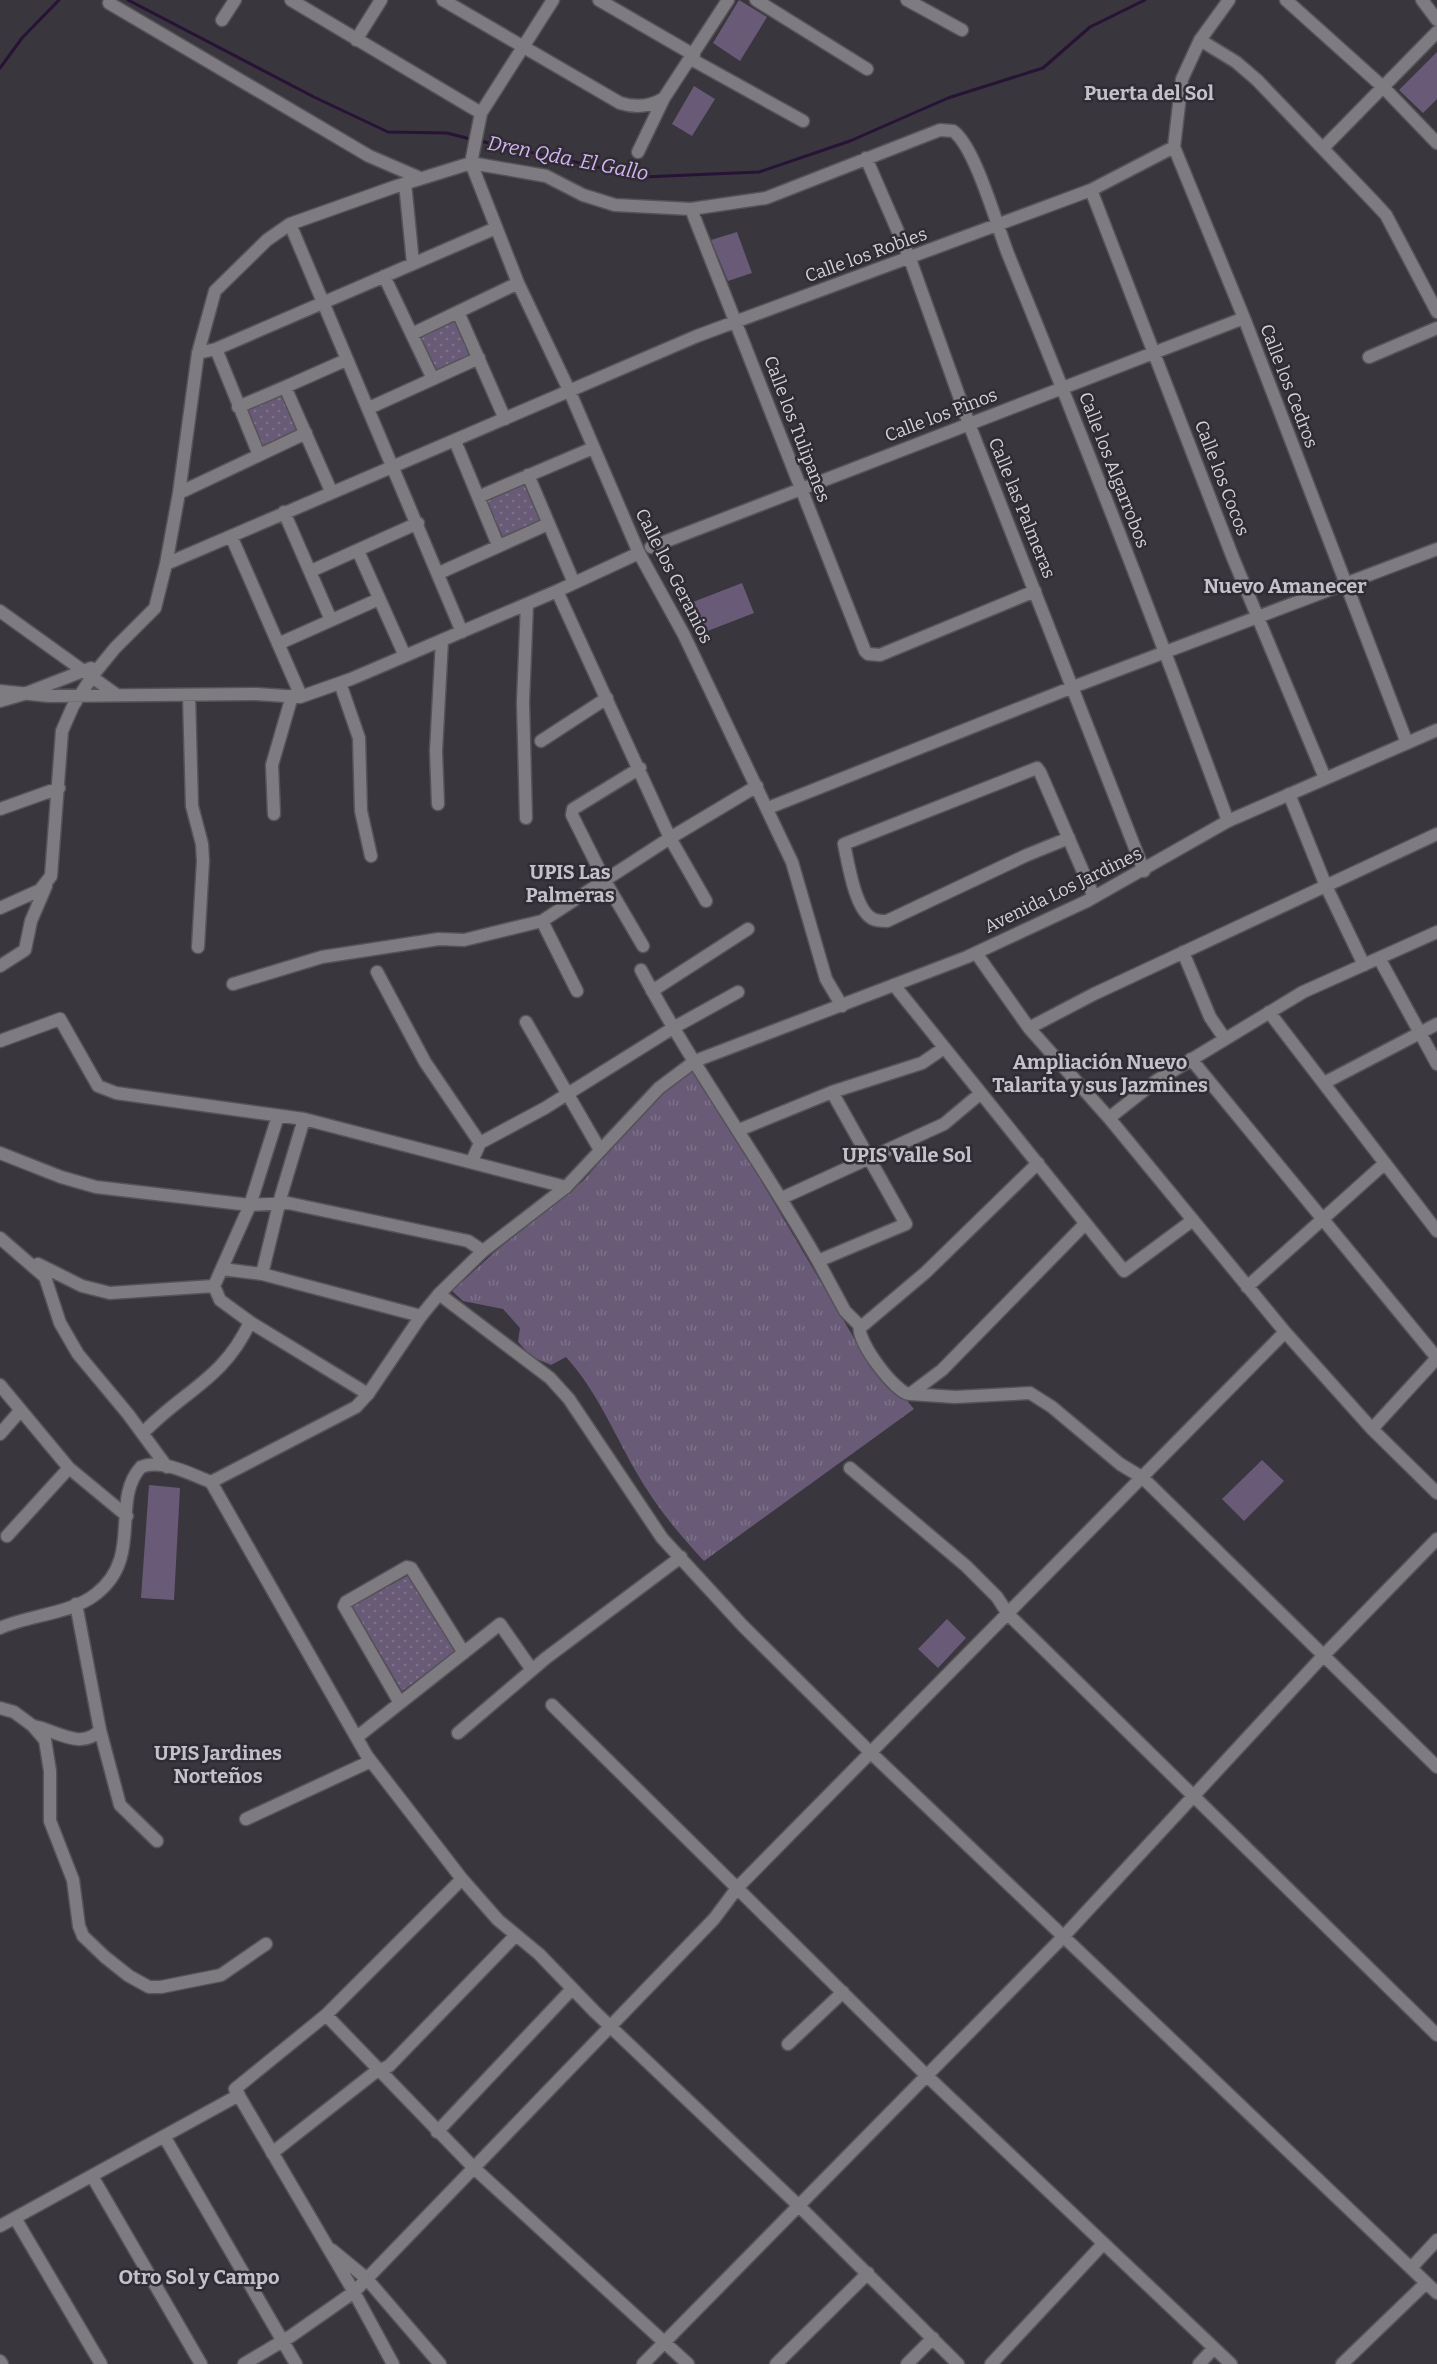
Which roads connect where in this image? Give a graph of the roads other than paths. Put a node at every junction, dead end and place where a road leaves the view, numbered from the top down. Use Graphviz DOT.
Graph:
graph roads {
  1 [pos="235,0"];
  2 [pos="291,0"];
  3 [pos="381,0"];
  4 [pos="443,0"];
  5 [pos="553,0"];
  6 [pos="599,0"];
  7 [pos="728,0"];
  8 [pos="756,0"];
  9 [pos="907,0"];
  10 [pos="1229,0"];
  11 [pos="1286,0"];
  12 [pos="1422,0"];
  13 [pos="109,3"];
  14 [pos="222,20"];
  15 [pos="1437,20"];
  16 [pos="962,30"];
  17 [pos="1437,32"];
  18 [pos="356,40"];
  19 [pos="1200,40"];
  20 [pos="524,47"];
  21 [pos="693,57"];
  22 [pos="867,69"];
  23 [pos="1384,88"];
  24 [pos="664,98"];
  25 [pos="481,113"];
  26 [pos="803,121"];
  27 [pos="1437,143"];
  28 [pos="1174,147"];
  29 [pos="1324,147"];
  30 [pos="638,152"];
  31 [pos="866,159"];
  32 [pos="471,163"];
  33 [pos="420,178"];
  34 [pos="405,183"];
  35 [pos="1091,190"];
  36 [pos="691,209"];
  37 [pos="290,224"];
  38 [pos="997,226"];
  39 [pos="496,228"];
  40 [pos="910,258"];
  41 [pos="413,263"];
  42 [pos="384,276"];
  43 [pos="519,284"];
  44 [pos="322,302"];
  45 [pos="458,312"];
  46 [pos="1437,312"];
  47 [pos="1244,318"];
  48 [pos="735,321"];
  49 [pos="1437,328"];
  50 [pos="412,334"];
  51 [pos="216,349"];
  52 [pos="198,353"];
  53 [pos="1153,353"];
  54 [pos="1369,357"];
  55 [pos="479,358"];
  56 [pos="346,360"];
  57 [pos="433,379"];
  58 [pos="285,387"];
  59 [pos="1063,388"];
  60 [pos="569,390"];
  61 [pos="238,407"];
  62 [pos="369,408"];
  63 [pos="505,419"];
  64 [pos="969,424"];
  65 [pos="306,433"];
  66 [pos="455,441"];
  67 [pos="593,448"];
  68 [pos="259,455"];
  69 [pos="393,465"];
  70 [pos="528,475"];
  71 [pos="801,488"];
  72 [pos="331,491"];
  73 [pos="179,493"];
  74 [pos="478,497"];
  75 [pos="284,512"];
  76 [pos="418,523"];
  77 [pos="548,524"];
  78 [pos="231,536"];
  79 [pos="498,545"];
  80 [pos="651,547"];
  81 [pos="1437,549"];
  82 [pos="358,551"];
  83 [pos="639,553"];
  84 [pos="166,564"];
  85 [pos="311,571"];
  86 [pos="439,573"];
  87 [pos="1346,582"];
  88 [pos="574,583"];
  89 [pos="557,591"];
  90 [pos="1035,591"];
  91 [pos="379,598"];
  92 [pos="527,604"];
  93 [pos="0,611"];
  94 [pos="1258,616"];
  95 [pos="331,620"];
  96 [pos="462,632"];
  97 [pos="442,640"];
  98 [pos="278,644"];
  99 [pos="1165,652"];
  100 [pos="405,656"];
  101 [pos="90,673"];
  102 [pos="340,683"];
  103 [pos="1073,687"];
  104 [pos="0,692"];
  105 [pos="24,694"];
  106 [pos="80,695"];
  107 [pos="117,695"];
  108 [pos="189,695"];
  109 [pos="297,696"];
  110 [pos="607,698"];
  111 [pos="0,701"];
  112 [pos="1437,730"];
  113 [pos="541,741"];
  114 [pos="1407,743"];
  115 [pos="640,768"];
  116 [pos="1325,778"];
  117 [pos="757,786"];
  118 [pos="59,788"];
  119 [pos="1289,794"];
  120 [pos="438,804"];
  121 [pos="768,808"];
  122 [pos="0,809"];
  123 [pos="274,814"];
  124 [pos="526,818"];
  125 [pos="1228,821"];
  126 [pos="1437,834"];
  127 [pos="670,838"];
  128 [pos="1069,838"];
  129 [pos="371,856"];
  130 [pos="1144,871"];
  131 [pos="605,881"];
  132 [pos="47,883"];
  133 [pos="1326,886"];
  134 [pos="1094,897"];
  135 [pos="706,901"];
  136 [pos="0,908"];
  137 [pos="543,921"];
  138 [pos="748,929"];
  139 [pos="1437,932"];
  140 [pos="198,946"];
  141 [pos="642,946"];
  142 [pos="1183,952"];
  143 [pos="976,953"];
  144 [pos="1379,958"];
  145 [pos="1364,965"];
  146 [pos="0,966"];
  147 [pos="640,970"];
  148 [pos="376,972"];
  149 [pos="233,984"];
  150 [pos="894,985"];
  151 [pos="577,991"];
  152 [pos="652,991"];
  153 [pos="738,992"];
  154 [pos="842,1006"];
  155 [pos="1269,1012"];
  156 [pos="526,1022"];
  157 [pos="1437,1024"];
  158 [pos="673,1028"];
  159 [pos="1029,1028"];
  160 [pos="1420,1033"];
  161 [pos="1225,1039"];
  162 [pos="0,1041"];
  163 [pos="944,1048"];
  164 [pos="1191,1059"];
  165 [pos="695,1061"];
  166 [pos="1437,1064"];
  167 [pos="1324,1083"];
  168 [pos="832,1092"];
  169 [pos="981,1093"];
  170 [pos="567,1094"];
  171 [pos="278,1116"];
  172 [pos="1109,1118"];
  173 [pos="304,1119"];
  174 [pos="739,1130"];
  175 [pos="480,1143"];
  176 [pos="600,1150"];
  177 [pos="0,1153"];
  178 [pos="870,1157"];
  179 [pos="472,1161"];
  180 [pos="1038,1163"];
  181 [pos="1384,1164"];
  182 [pos="566,1186"];
  183 [pos="782,1198"];
  184 [pos="280,1203"];
  185 [pos="250,1205"];
  186 [pos="1433,1218"];
  187 [pos="1323,1219"];
  188 [pos="1193,1220"];
  189 [pos="1085,1224"];
  190 [pos="1437,1231"];
  191 [pos="0,1238"];
  192 [pos="17,1251"];
  193 [pos="483,1251"];
  194 [pos="818,1261"];
  195 [pos="222,1269"];
  196 [pos="262,1274"];
  197 [pos="214,1286"];
  198 [pos="1247,1287"];
  199 [pos="439,1294"];
  200 [pos="421,1316"];
  201 [pos="250,1322"];
  202 [pos="860,1325"];
  203 [pos="1285,1332"];
  204 [pos="1437,1358"];
  205 [pos="0,1384"];
  206 [pos="368,1394"];
  207 [pos="910,1394"];
  208 [pos="20,1410"];
  209 [pos="1372,1429"];
  210 [pos="143,1433"];
  211 [pos="0,1434"];
  212 [pos="167,1467"];
  213 [pos="69,1468"];
  214 [pos="850,1468"];
  215 [pos="1143,1478"];
  216 [pos="211,1482"];
  217 [pos="1437,1493"];
  218 [pos="127,1516"];
  219 [pos="7,1536"];
  220 [pos="1437,1539"];
  221 [pos="681,1557"];
  222 [pos="75,1604"];
  223 [pos="1008,1614"];
  224 [pos="0,1628"];
  225 [pos="464,1653"];
  226 [pos="1323,1656"];
  227 [pos="532,1670"];
  228 [pos="400,1703"];
  229 [pos="552,1705"];
  230 [pos="0,1708"];
  231 [pos="33,1726"];
  232 [pos="100,1730"];
  233 [pos="458,1733"];
  234 [pos="357,1737"];
  235 [pos="870,1752"];
  236 [pos="371,1761"];
  237 [pos="1437,1767"];
  238 [pos="1194,1795"];
  239 [pos="246,1819"];
  240 [pos="157,1841"];
  241 [pos="462,1879"];
  242 [pos="738,1887"];
  243 [pos="516,1935"];
  244 [pos="1064,1936"];
  245 [pos="266,1944"];
  246 [pos="573,1989"];
  247 [pos="843,1992"];
  248 [pos="326,2015"];
  249 [pos="611,2026"];
  250 [pos="1437,2034"];
  251 [pos="788,2044"];
  252 [pos="381,2070"];
  253 [pos="926,2075"];
  254 [pos="238,2095"];
  255 [pos="437,2132"];
  256 [pos="164,2136"];
  257 [pos="272,2153"];
  258 [pos="474,2168"];
  259 [pos="92,2176"];
  260 [pos="799,2206"];
  261 [pos="15,2218"];
  262 [pos="0,2226"];
  263 [pos="1437,2240"];
  264 [pos="1103,2244"];
  265 [pos="328,2247"];
  266 [pos="1411,2268"];
  267 [pos="868,2273"];
  268 [pos="366,2278"];
  269 [pos="1426,2283"];
  270 [pos="354,2292"];
  271 [pos="1437,2293"];
  272 [pos="933,2338"];
  273 [pos="283,2341"];
  274 [pos="664,2342"];
  275 [pos="1214,2348"];
  276 [pos="101,2364"];
  277 [pos="201,2364"];
  278 [pos="244,2364"];
  279 [pos="296,2364"];
  280 [pos="393,2364"];
  281 [pos="440,2364"];
  282 [pos="643,2364"];
  283 [pos="688,2364"];
  284 [pos="776,2364"];
  285 [pos="907,2364"];
  286 [pos="958,2364"];
  287 [pos="991,2364"];
  288 [pos="1199,2364"];
  289 [pos="1231,2364"];
  290 [pos="1342,2364"];
  1 -- 14 [label="street"];
  2 -- 18 [label="street"];
  3 -- 18 [label="street"];
  4 -- 20 [label="street"];
  5 -- 20 [label="street"];
  6 -- 21 [label="street"];
  7 -- 21 [label="street"];
  8 -- 22 [label="street"];
  9 -- 16 [label="street"];
  10 -- 19 [label="street, Calle los Cedros"];
  11 -- 23 [label="street"];
  12 -- 15 [label="street"];
  13 -- 33 [label="street"];
  17 -- 23 [label="street"];
  18 -- 25 [label="street"];
  19 -- 28 [label="street, Calle los Cedros"];
  19 -- 29 [label="street"];
  20 -- 24 [label="street"];
  20 -- 25 [label="street"];
  21 -- 24 [label="street"];
  21 -- 26 [label="street"];
  23 -- 27 [label="street"];
  23 -- 29 [label="street"];
  24 -- 30 [label="street"];
  25 -- 32 [label="street"];
  28 -- 35 [label="street, Calle los Robles"];
  28 -- 47 [label="street, Calle los Cedros"];
  29 -- 46 [label="street"];
  31 -- 36 [label="street"];
  31 -- 38 [label="street, Calle los Algarrobos"];
  31 -- 40 [label="street, Calle las Palmeras"];
  32 -- 33 [label="street"];
  32 -- 36 [label="street"];
  32 -- 39 [label="street, Calle los Geranios"];
  33 -- 34 [label="street"];
  34 -- 37 [label="street"];
  34 -- 41 [label="street"];
  35 -- 38 [label="street, Calle los Robles"];
  35 -- 53 [label="street, Calle los Cocos"];
  36 -- 48 [label="street, Calle los Tulipanes"];
  37 -- 44 [label="street"];
  37 -- 52 [label="street"];
  38 -- 40 [label="street, Calle los Robles"];
  38 -- 59 [label="street, Calle los Algarrobos"];
  39 -- 41 [label="street"];
  39 -- 43 [label="street, Calle los Geranios"];
  40 -- 48 [label="street, Calle los Robles"];
  40 -- 64 [label="street, Calle las Palmeras"];
  41 -- 42 [label="street"];
  42 -- 44 [label="street"];
  42 -- 50 [label="street"];
  43 -- 45 [label="street"];
  43 -- 60 [label="street, Calle los Geranios"];
  44 -- 51 [label="street"];
  44 -- 56 [label="street"];
  45 -- 50 [label="street"];
  45 -- 55 [label="street"];
  47 -- 53 [label="street, Calle los Pinos"];
  47 -- 87 [label="street, Calle los Cedros"];
  48 -- 60 [label="street, Calle los Robles"];
  48 -- 71 [label="street, Calle los Tulipanes"];
  49 -- 54 [label="street"];
  50 -- 57 [label="street"];
  51 -- 52 [label="street"];
  51 -- 61 [label="street"];
  52 -- 73 [label="street"];
  53 -- 59 [label="street, Calle los Pinos"];
  53 -- 94 [label="street, Calle los Cocos"];
  55 -- 57 [label="street"];
  55 -- 63 [label="street"];
  56 -- 58 [label="street"];
  56 -- 62 [label="street"];
  57 -- 62 [label="street"];
  58 -- 61 [label="street"];
  58 -- 65 [label="street"];
  59 -- 64 [label="street, Calle los Pinos"];
  59 -- 99 [label="street, Calle los Algarrobos"];
  60 -- 63 [label="street, Calle los Robles"];
  60 -- 67 [label="street, Calle los Geranios"];
  61 -- 68 [label="street"];
  62 -- 69 [label="street"];
  63 -- 66 [label="street, Calle los Robles"];
  64 -- 71 [label="street, Calle los Pinos"];
  64 -- 90 [label="street, Calle las Palmeras"];
  65 -- 68 [label="street"];
  65 -- 72 [label="street"];
  66 -- 69 [label="street, Calle los Robles"];
  66 -- 74 [label="street"];
  67 -- 70 [label="street"];
  67 -- 83 [label="street, Calle los Geranios"];
  68 -- 73 [label="street"];
  69 -- 72 [label="street, Calle los Robles"];
  69 -- 76 [label="street"];
  70 -- 74 [label="street"];
  70 -- 77 [label="street"];
  71 -- 80 [label="street, Calle los Pinos"];
  71 -- 90 [label="street, Calle los Tulipanes"];
  72 -- 75 [label="street, Calle los Robles"];
  73 -- 84 [label="street"];
  74 -- 79 [label="street"];
  75 -- 78 [label="street, Calle los Robles"];
  75 -- 85 [label="street"];
  76 -- 82 [label="street"];
  76 -- 86 [label="street"];
  77 -- 79 [label="street"];
  77 -- 88 [label="street"];
  78 -- 84 [label="street, Calle los Robles"];
  78 -- 98 [label="street"];
  79 -- 86 [label="street"];
  81 -- 87 [label="street"];
  82 -- 85 [label="street"];
  82 -- 91 [label="street"];
  83 -- 88 [label="street"];
  83 -- 117 [label="street, Calle los Geranios"];
  84 -- 101 [label="street"];
  85 -- 95 [label="street"];
  86 -- 96 [label="street"];
  87 -- 94 [label="street"];
  87 -- 114 [label="street, Calle los Cedros"];
  88 -- 89 [label="street"];
  89 -- 92 [label="street"];
  89 -- 110 [label="street"];
  90 -- 103 [label="street, Calle las Palmeras"];
  91 -- 95 [label="street"];
  91 -- 100 [label="street"];
  92 -- 96 [label="street"];
  92 -- 124 [label="street"];
  93 -- 101 [label="street"];
  94 -- 99 [label="street"];
  94 -- 116 [label="street, Calle los Cocos"];
  95 -- 98 [label="street"];
  96 -- 97 [label="street"];
  97 -- 100 [label="street"];
  97 -- 120 [label="street"];
  98 -- 109 [label="street"];
  99 -- 103 [label="street"];
  99 -- 125 [label="street, Calle los Algarrobos"];
  100 -- 102 [label="street"];
  101 -- 105 [label="street"];
  101 -- 106 [label="street"];
  101 -- 107 [label="street"];
  102 -- 109 [label="street"];
  102 -- 129 [label="street"];
  103 -- 121 [label="street"];
  103 -- 130 [label="street, Calle las Palmeras"];
  104 -- 105 [label="street"];
  105 -- 106 [label="street"];
  105 -- 111 [label="street"];
  106 -- 107 [label="street"];
  106 -- 118 [label="street"];
  107 -- 108 [label="street"];
  108 -- 109 [label="street"];
  108 -- 140 [label="street"];
  109 -- 123 [label="street"];
  110 -- 113 [label="street"];
  110 -- 115 [label="street"];
  112 -- 114 [label="street, Avenida Los Jardines"];
  114 -- 116 [label="street, Avenida Los Jardines"];
  115 -- 127 [label="street"];
  115 -- 131 [label="street"];
  116 -- 119 [label="street, Avenida Los Jardines"];
  117 -- 121 [label="street, Calle los Geranios"];
  117 -- 127 [label="street"];
  118 -- 122 [label="street"];
  118 -- 132 [label="street"];
  119 -- 125 [label="street, Avenida Los Jardines"];
  119 -- 133 [label="street"];
  121 -- 154 [label="street, Calle los Geranios"];
  125 -- 130 [label="street, Avenida Los Jardines"];
  126 -- 133 [label="street"];
  127 -- 131 [label="street"];
  127 -- 135 [label="street"];
  128 -- 128 [label="street"];
  128 -- 134 [label="street"];
  130 -- 134 [label="street, Avenida Los Jardines"];
  131 -- 137 [label="street"];
  131 -- 141 [label="street"];
  132 -- 136 [label="street"];
  132 -- 146 [label="street"];
  133 -- 142 [label="street"];
  133 -- 145 [label="street"];
  134 -- 143 [label="street, Avenida Los Jardines"];
  137 -- 149 [label="street"];
  137 -- 151 [label="street"];
  138 -- 152 [label="street"];
  139 -- 144 [label="street"];
  142 -- 159 [label="street"];
  142 -- 161 [label="street"];
  143 -- 150 [label="street, Avenida Los Jardines"];
  143 -- 159 [label="street"];
  144 -- 145 [label="street"];
  144 -- 160 [label="street"];
  145 -- 155 [label="street"];
  147 -- 152 [label="street"];
  148 -- 175 [label="street"];
  150 -- 154 [label="street, Avenida Los Jardines"];
  150 -- 163 [label="street"];
  152 -- 158 [label="street"];
  153 -- 158 [label="street"];
  154 -- 165 [label="street, Avenida Los Jardines"];
  155 -- 161 [label="street"];
  155 -- 167 [label="street"];
  156 -- 170 [label="street"];
  157 -- 160 [label="street"];
  158 -- 165 [label="street"];
  158 -- 170 [label="street"];
  159 -- 172 [label="street"];
  160 -- 166 [label="street"];
  160 -- 167 [label="street"];
  161 -- 164 [label="street"];
  162 -- 171 [label="street"];
  163 -- 168 [label="street"];
  163 -- 169 [label="street"];
  164 -- 172 [label="street"];
  164 -- 187 [label="street"];
  165 -- 174 [label="street"];
  165 -- 176 [label="street, Avenida Los Jardines"];
  167 -- 181 [label="street"];
  168 -- 174 [label="street"];
  168 -- 178 [label="street"];
  169 -- 178 [label="street"];
  169 -- 180 [label="street"];
  170 -- 175 [label="street"];
  170 -- 176 [label="street"];
  171 -- 173 [label="street"];
  171 -- 185 [label="street"];
  172 -- 188 [label="street"];
  173 -- 179 [label="street"];
  173 -- 184 [label="street"];
  174 -- 183 [label="street"];
  175 -- 179 [label="street"];
  176 -- 182 [label="street, Avenida Los Jardines"];
  177 -- 185 [label="street"];
  178 -- 183 [label="street"];
  178 -- 194 [label="street"];
  179 -- 182 [label="street"];
  180 -- 189 [label="street"];
  180 -- 202 [label="street"];
  181 -- 186 [label="street"];
  181 -- 187 [label="street"];
  182 -- 193 [label="street, Avenida Los Jardines"];
  183 -- 194 [label="street"];
  184 -- 185 [label="street"];
  184 -- 193 [label="street"];
  184 -- 196 [label="street"];
  185 -- 195 [label="street"];
  186 -- 190 [label="street"];
  187 -- 198 [label="street"];
  187 -- 204 [label="street"];
  188 -- 189 [label="street"];
  188 -- 198 [label="street"];
  189 -- 207 [label="street"];
  191 -- 192 [label="street"];
  192 -- 197 [label="street"];
  192 -- 210 [label="street"];
  193 -- 199 [label="street, Avenida Los Jardines"];
  194 -- 202 [label="street"];
  195 -- 196 [label="street"];
  195 -- 197 [label="street"];
  196 -- 200 [label="street"];
  197 -- 201 [label="street"];
  198 -- 203 [label="street"];
  199 -- 200 [label="street, Avenida Los Jardines"];
  199 -- 221 [label="street"];
  200 -- 206 [label="street, Avenida Los Jardines"];
  201 -- 206 [label="street"];
  201 -- 210 [label="street"];
  202 -- 207 [label="street"];
  203 -- 209 [label="street"];
  203 -- 215 [label="street"];
  204 -- 209 [label="street"];
  205 -- 208 [label="street"];
  206 -- 216 [label="street, Avenida Los Jardines"];
  207 -- 215 [label="street"];
  208 -- 211 [label="street"];
  208 -- 213 [label="street"];
  209 -- 217 [label="street"];
  210 -- 212 [label="street"];
  212 -- 216 [label="street"];
  212 -- 218 [label="street"];
  213 -- 218 [label="street"];
  213 -- 219 [label="street"];
  214 -- 223 [label="street"];
  215 -- 223 [label="street"];
  215 -- 226 [label="street"];
  216 -- 234 [label="street"];
  218 -- 222 [label="street"];
  220 -- 226 [label="street"];
  221 -- 227 [label="street"];
  221 -- 235 [label="street"];
  222 -- 224 [label="street"];
  222 -- 232 [label="street"];
  223 -- 235 [label="street"];
  223 -- 238 [label="street"];
  225 -- 227 [label="street"];
  225 -- 228 [label="street"];
  225 -- 228 [label="street"];
  226 -- 237 [label="street"];
  226 -- 238 [label="street"];
  227 -- 233 [label="street"];
  228 -- 234 [label="street"];
  229 -- 242 [label="street"];
  230 -- 231 [label="street"];
  231 -- 232 [label="street"];
  231 -- 245 [label="street"];
  232 -- 240 [label="street"];
  234 -- 236 [label="street"];
  235 -- 242 [label="street"];
  235 -- 244 [label="street"];
  236 -- 239 [label="street"];
  236 -- 241 [label="street"];
  238 -- 244 [label="street"];
  238 -- 250 [label="street"];
  241 -- 243 [label="street"];
  241 -- 248 [label="street"];
  242 -- 247 [label="street"];
  242 -- 249 [label="street"];
  243 -- 246 [label="street"];
  243 -- 252 [label="street"];
  244 -- 253 [label="street"];
  244 -- 266 [label="street"];
  246 -- 249 [label="street"];
  246 -- 255 [label="street"];
  247 -- 251 [label="street"];
  247 -- 253 [label="street"];
  248 -- 252 [label="street"];
  248 -- 254 [label="street"];
  249 -- 258 [label="street"];
  249 -- 260 [label="street"];
  252 -- 255 [label="street"];
  252 -- 257 [label="street"];
  253 -- 260 [label="street"];
  253 -- 264 [label="street"];
  254 -- 256 [label="street"];
  254 -- 257 [label="street"];
  255 -- 258 [label="street"];
  256 -- 259 [label="street"];
  256 -- 273 [label="street"];
  257 -- 265 [label="street"];
  258 -- 268 [label="street"];
  258 -- 274 [label="street"];
  259 -- 261 [label="street"];
  259 -- 277 [label="street"];
  260 -- 267 [label="street"];
  260 -- 274 [label="street"];
  261 -- 262 [label="street"];
  261 -- 276 [label="street"];
  263 -- 266 [label="street"];
  264 -- 275 [label="street"];
  264 -- 287 [label="street"];
  265 -- 268 [label="street"];
  265 -- 270 [label="street"];
  266 -- 269 [label="street"];
  267 -- 272 [label="street"];
  267 -- 284 [label="street"];
  268 -- 270 [label="street"];
  268 -- 281 [label="street"];
  269 -- 271 [label="street"];
  269 -- 290 [label="street"];
  270 -- 273 [label="street"];
  270 -- 280 [label="street"];
  272 -- 285 [label="street"];
  272 -- 286 [label="street"];
  273 -- 278 [label="street"];
  273 -- 279 [label="street"];
  274 -- 282 [label="street"];
  274 -- 283 [label="street"];
  275 -- 288 [label="street"];
  275 -- 289 [label="street"];
}
